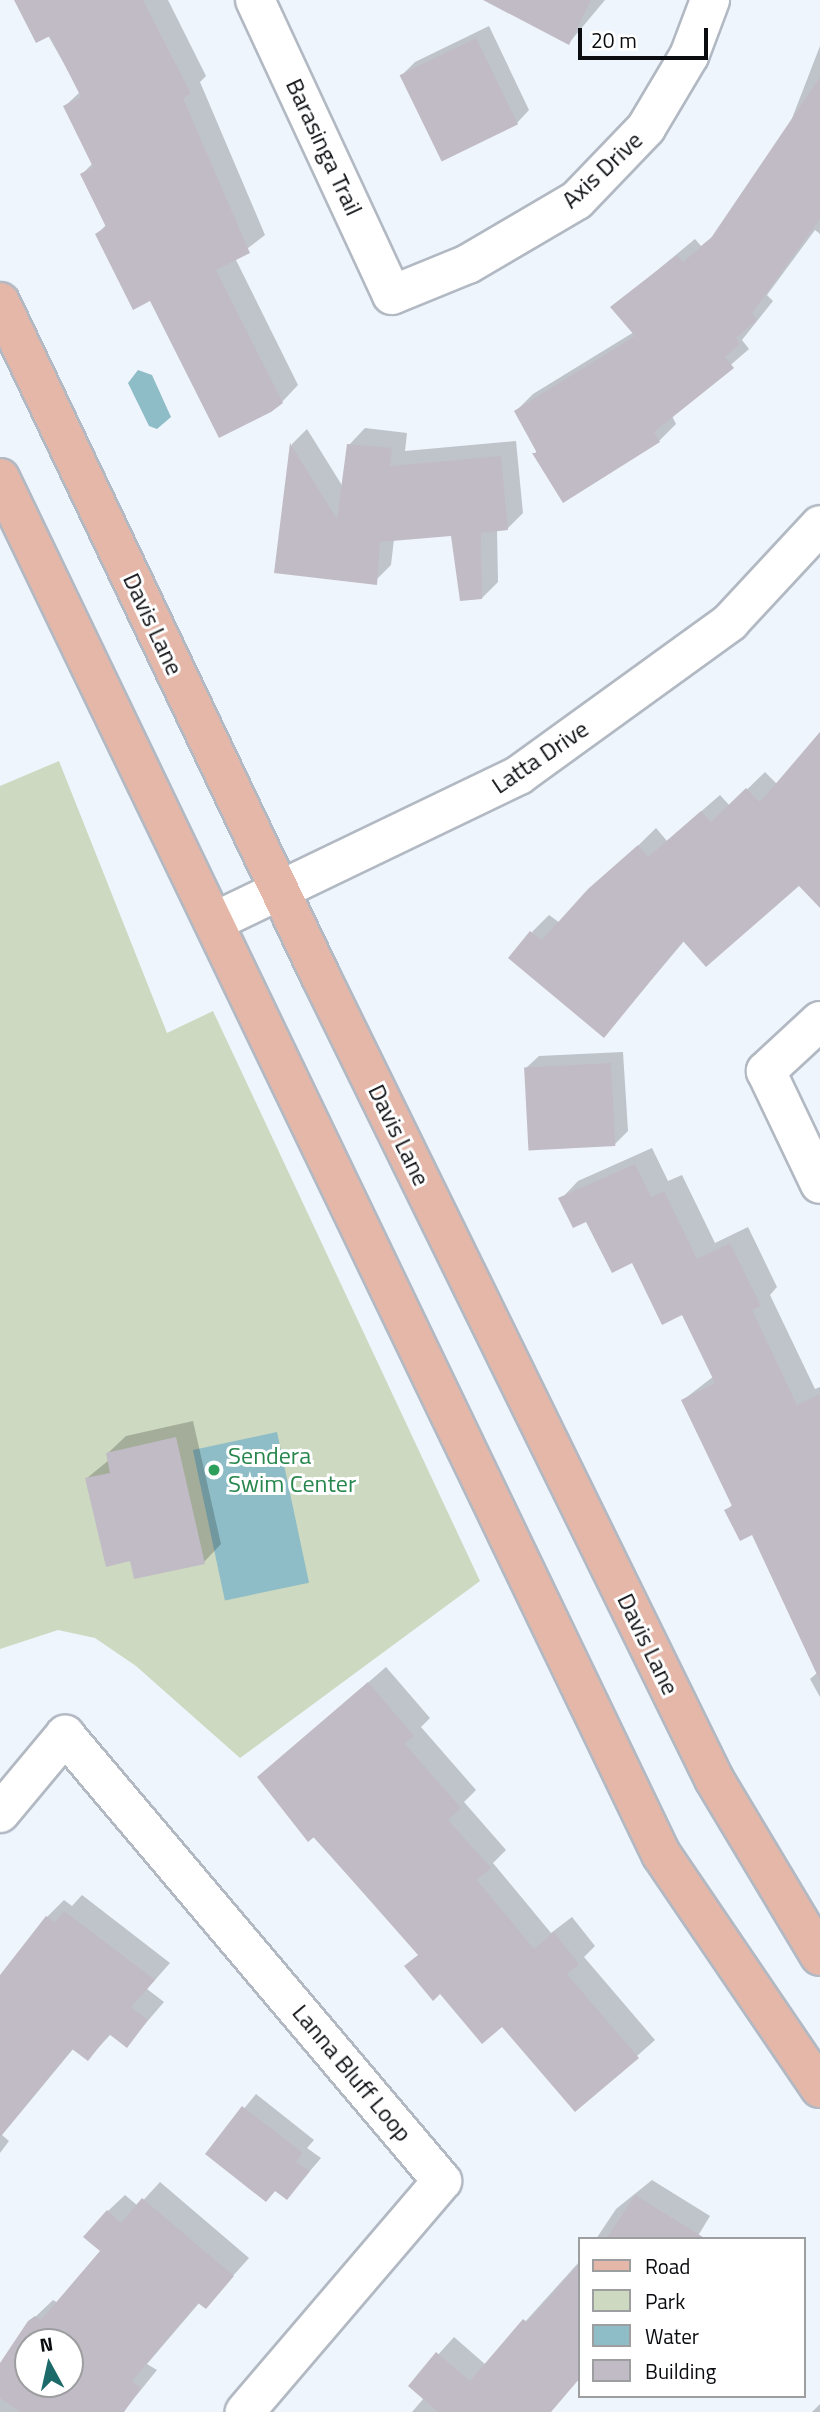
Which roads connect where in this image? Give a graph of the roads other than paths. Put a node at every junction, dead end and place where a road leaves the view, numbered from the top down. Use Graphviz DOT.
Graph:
graph roads {
  1 [pos="255,0"];
  2 [pos="710,0"];
  3 [pos="392,295"];
  4 [pos="0,302"];
  5 [pos="0,478"];
  6 [pos="820,524"];
  7 [pos="279,888"];
  8 [pos="214,922"];
  9 [pos="820,1021"];
  10 [pos="820,1184"];
  11 [pos="0,1812"];
  12 [pos="820,1956"];
  13 [pos="820,2088"];
  14 [pos="246,2412"];
  1 -- 3 [label="street, Barasinga Trail"];
  2 -- 3 [label="street, Axis Drive"];
  4 -- 7 [label="main road, Davis Lane"];
  5 -- 8 [label="main road"];
  6 -- 7 [label="street, Latta Drive"];
  7 -- 8 [label="street, Latta Drive"];
  7 -- 12 [label="main road, Davis Lane"];
  8 -- 13 [label="main road"];
  9 -- 10 [label="street"];
  11 -- 14 [label="street, Lanna Bluff Loop"];
}
